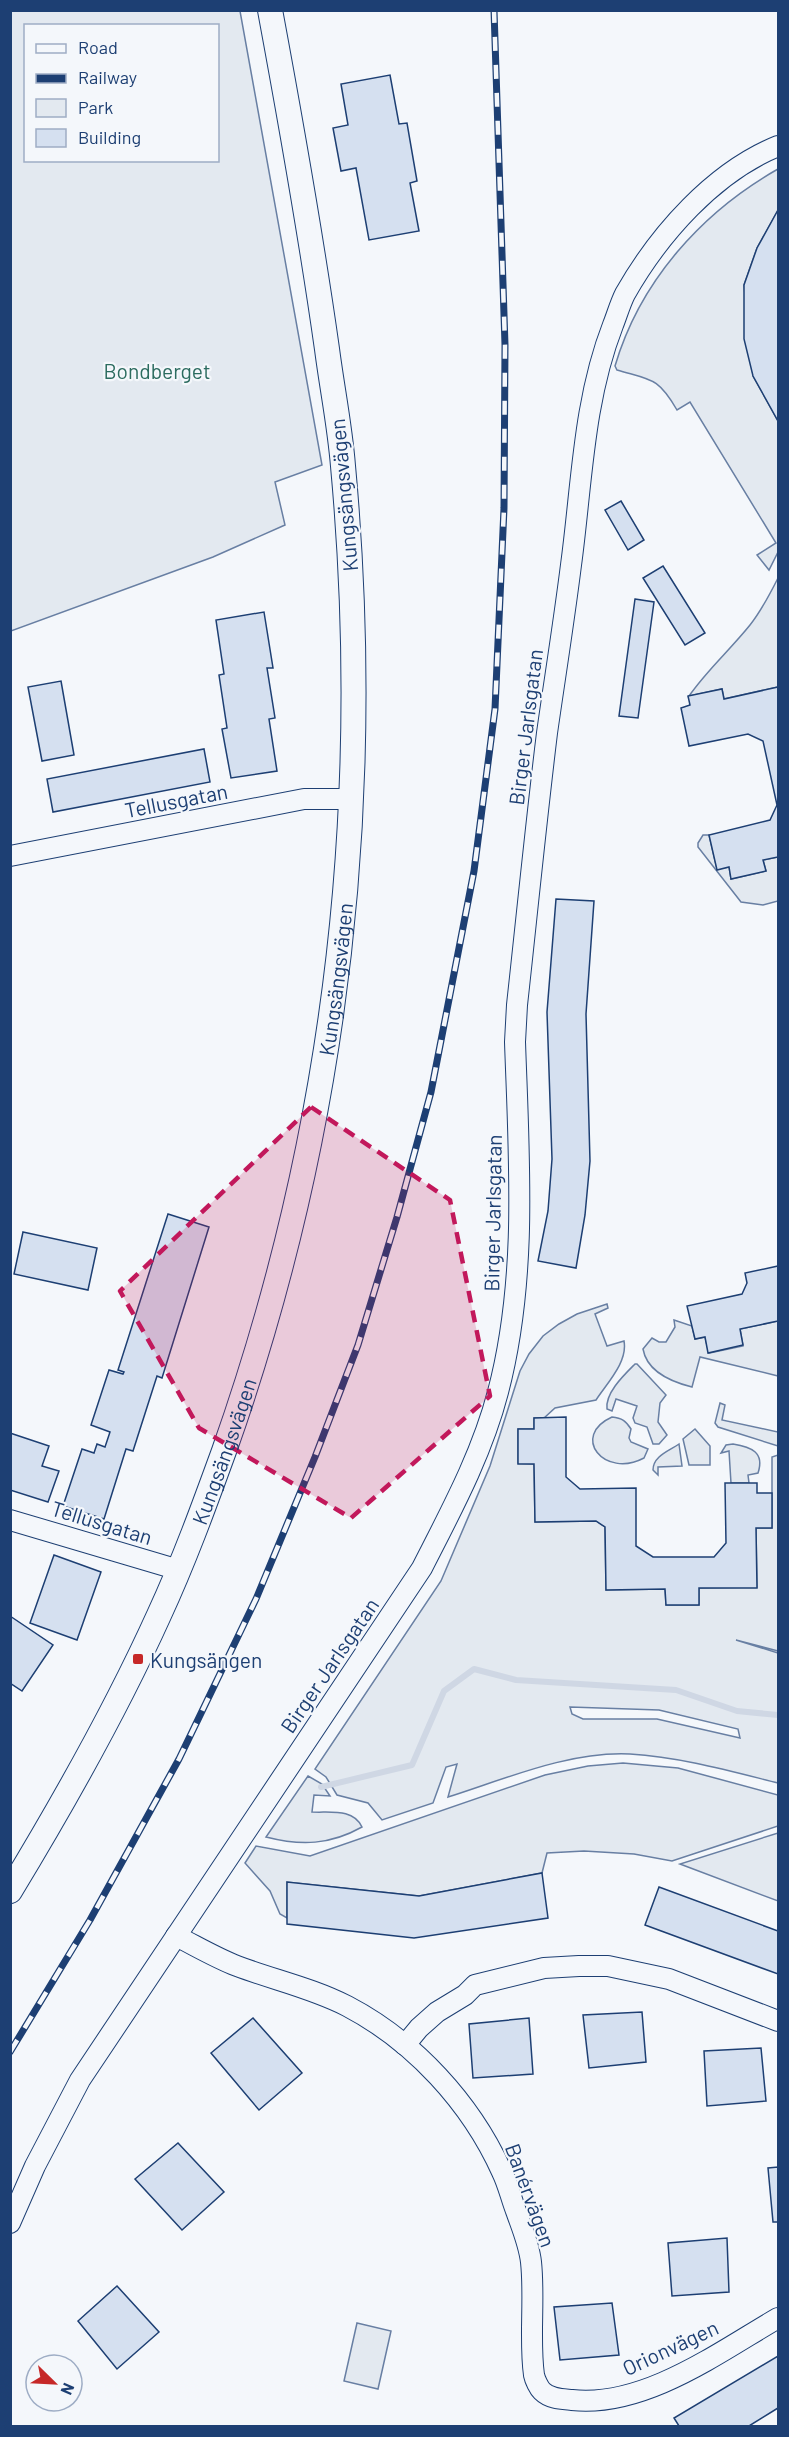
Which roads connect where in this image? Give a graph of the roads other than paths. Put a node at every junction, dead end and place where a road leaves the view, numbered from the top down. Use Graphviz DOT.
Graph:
graph roads {
  1 [pos="270,10"];
  2 [pos="778,146"];
  3 [pos="351,799"];
  4 [pos="10,856"];
  5 [pos="10,1520"];
  6 [pos="179,1570"];
  7 [pos="10,1891"];
  8 [pos="176,1936"];
  9 [pos="778,2021"];
  10 [pos="405,2045"];
  11 [pos="10,2223"];
  12 [pos="778,2318"];
  13 [pos="543,2392"];
  1 -- 3 [label="street, Kungsängsvägen"];
  2 -- 8 [label="street, Birger Jarlsgatan"];
  3 -- 4 [label="street, Tellusgatan"];
  3 -- 6 [label="street, Kungsängsvägen"];
  5 -- 6 [label="street, Tellusgatan"];
  6 -- 7 [label="street, Kungsängsvägen"];
  8 -- 10 [label="street, Banérvägen"];
  8 -- 11 [label="street, Birger Jarlsgatan"];
  9 -- 10 [label="street"];
  10 -- 13 [label="street, Banérvägen"];
  12 -- 13 [label="street, Orionvägen"];
}
